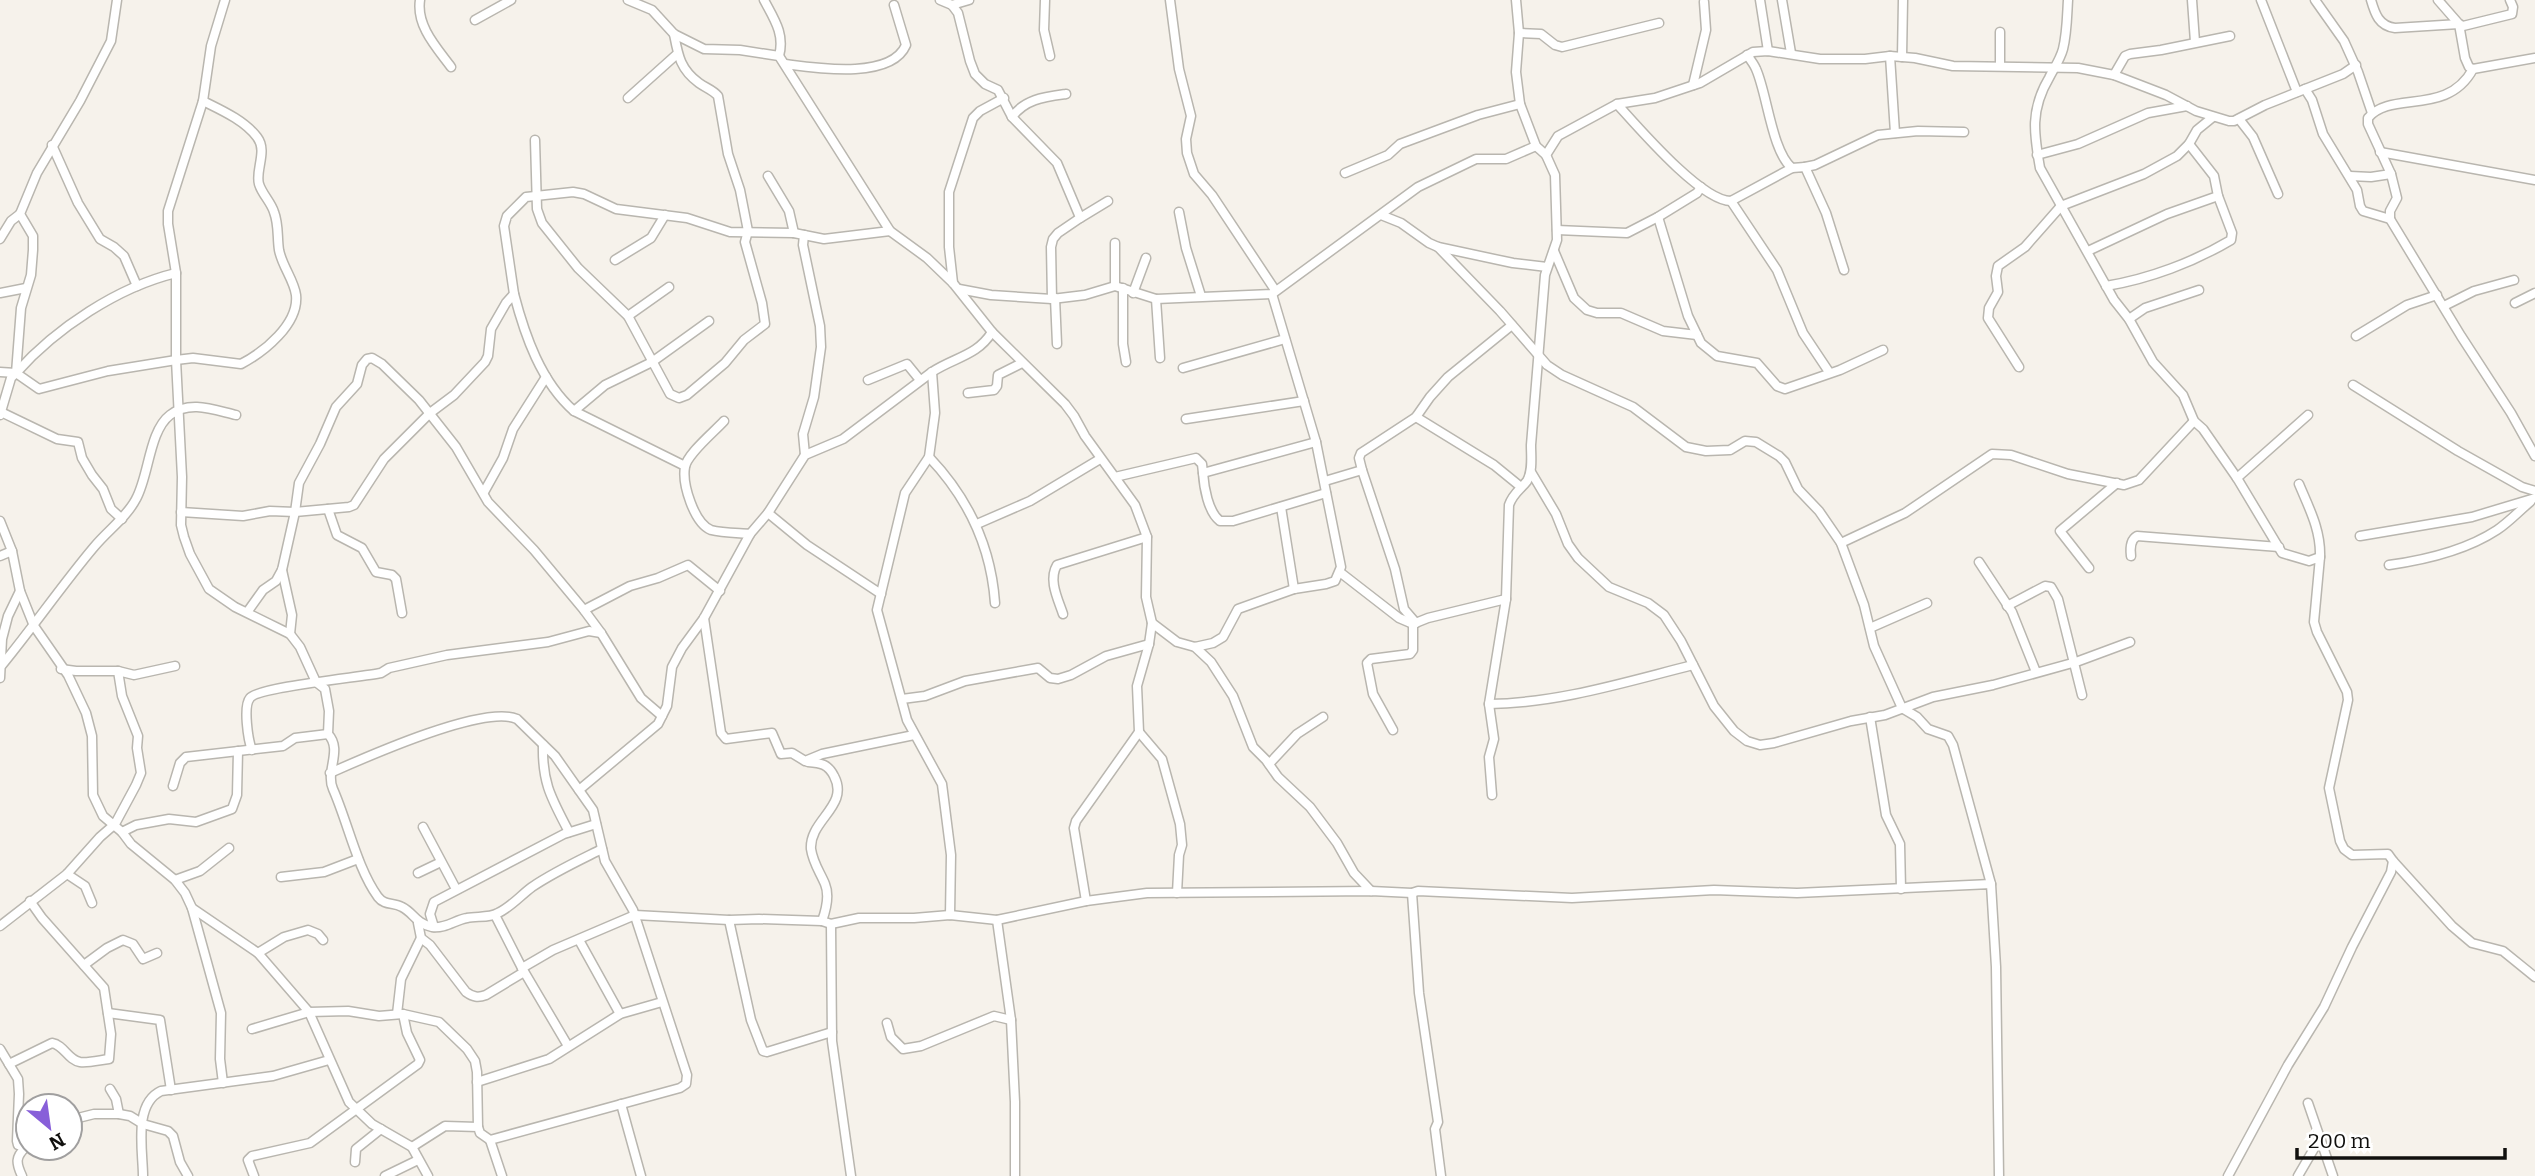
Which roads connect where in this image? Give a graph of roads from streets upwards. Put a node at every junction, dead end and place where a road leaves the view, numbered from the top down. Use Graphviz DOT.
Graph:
graph roads {
  1 [pos="117,0"];
  2 [pos="225,0"];
  3 [pos="420,0"];
  4 [pos="511,0"];
  5 [pos="628,0"];
  6 [pos="764,0"];
  7 [pos="940,0"];
  8 [pos="969,0"];
  9 [pos="1045,0"];
  10 [pos="1170,0"];
  11 [pos="1516,0"];
  12 [pos="1760,0"];
  13 [pos="1782,0"];
  14 [pos="1903,0"];
  15 [pos="2068,0"];
  16 [pos="2192,0"];
  17 [pos="2261,0"];
  18 [pos="2315,0"];
  19 [pos="2371,0"];
  20 [pos="2438,0"];
  21 [pos="2510,0"];
  22 [pos="1704,2"];
  23 [pos="894,5"];
  24 [pos="952,5"];
  25 [pos="475,20"];
  26 [pos="1659,23"];
  27 [pos="2459,24"];
  28 [pos="2000,32"];
  29 [pos="1519,33"];
  30 [pos="674,34"];
  31 [pos="2230,36"];
  32 [pos="2195,42"];
  33 [pos="1768,51"];
  34 [pos="1791,53"];
  35 [pos="676,55"];
  36 [pos="1747,55"];
  37 [pos="779,56"];
  38 [pos="1890,56"];
  39 [pos="1050,57"];
  40 [pos="1902,57"];
  41 [pos="2535,58"];
  42 [pos="785,64"];
  43 [pos="2356,65"];
  44 [pos="2000,66"];
  45 [pos="2057,66"];
  46 [pos="450,67"];
  47 [pos="2473,69"];
  48 [pos="2114,75"];
  49 [pos="1693,85"];
  50 [pos="2301,91"];
  51 [pos="1066,94"];
  52 [pos="628,98"];
  53 [pos="1004,98"];
  54 [pos="203,101"];
  55 [pos="1520,104"];
  56 [pos="1617,104"];
  57 [pos="2187,106"];
  58 [pos="2372,113"];
  59 [pos="1012,117"];
  60 [pos="2213,117"];
  61 [pos="2239,119"];
  62 [pos="1964,132"];
  63 [pos="1895,133"];
  64 [pos="536,140"];
  65 [pos="2189,144"];
  66 [pos="52,145"];
  67 [pos="1535,146"];
  68 [pos="2380,152"];
  69 [pos="1546,155"];
  70 [pos="2038,155"];
  71 [pos="1805,167"];
  72 [pos="1792,168"];
  73 [pos="1345,173"];
  74 [pos="2391,174"];
  75 [pos="768,176"];
  76 [pos="2350,176"];
  77 [pos="2535,180"];
  78 [pos="1702,187"];
  79 [pos="537,194"];
  80 [pos="2278,194"];
  81 [pos="2218,196"];
  82 [pos="1108,201"];
  83 [pos="1731,201"];
  84 [pos="2061,206"];
  85 [pos="1180,212"];
  86 [pos="20,214"];
  87 [pos="665,215"];
  88 [pos="1381,215"];
  89 [pos="1658,217"];
  90 [pos="1080,218"];
  91 [pos="2390,219"];
  92 [pos="1557,230"];
  93 [pos="890,231"];
  94 [pos="748,232"];
  95 [pos="794,233"];
  96 [pos="804,236"];
  97 [pos="0,239"];
  98 [pos="1115,243"];
  99 [pos="1438,247"];
  100 [pos="1554,251"];
  101 [pos="2088,251"];
  102 [pos="1146,258"];
  103 [pos="615,260"];
  104 [pos="1547,267"];
  105 [pos="1844,270"];
  106 [pos="176,273"];
  107 [pos="2514,280"];
  108 [pos="137,286"];
  109 [pos="956,286"];
  110 [pos="2106,286"];
  111 [pos="669,287"];
  112 [pos="1119,287"];
  113 [pos="26,288"];
  114 [pos="2199,290"];
  115 [pos="1273,292"];
  116 [pos="0,293"];
  117 [pos="1133,293"];
  118 [pos="2535,293"];
  119 [pos="514,294"];
  120 [pos="2437,295"];
  121 [pos="1201,296"];
  122 [pos="1053,298"];
  123 [pos="1156,299"];
  124 [pos="2515,303"];
  125 [pos="2444,306"];
  126 [pos="628,316"];
  127 [pos="2129,320"];
  128 [pos="709,321"];
  129 [pos="1511,325"];
  130 [pos="992,332"];
  131 [pos="1697,335"];
  132 [pos="2356,336"];
  133 [pos="1285,339"];
  134 [pos="1057,344"];
  135 [pos="1882,350"];
  136 [pos="1538,352"];
  137 [pos="1160,358"];
  138 [pos="176,360"];
  139 [pos="653,362"];
  140 [pos="1126,362"];
  141 [pos="1022,363"];
  142 [pos="1183,368"];
  143 [pos="2019,368"];
  144 [pos="0,372"];
  145 [pos="932,372"];
  146 [pos="1829,372"];
  147 [pos="16,373"];
  148 [pos="546,377"];
  149 [pos="868,380"];
  150 [pos="920,380"];
  151 [pos="2353,385"];
  152 [pos="968,393"];
  153 [pos="1304,401"];
  154 [pos="178,410"];
  155 [pos="574,411"];
  156 [pos="430,413"];
  157 [pos="1,414"];
  158 [pos="236,415"];
  159 [pos="2308,415"];
  160 [pos="1416,417"];
  161 [pos="1186,419"];
  162 [pos="724,421"];
  163 [pos="2194,421"];
  164 [pos="1316,442"];
  165 [pos="805,455"];
  166 [pos="2535,456"];
  167 [pos="929,457"];
  168 [pos="1100,459"];
  169 [pos="685,466"];
  170 [pos="1362,470"];
  171 [pos="1531,472"];
  172 [pos="1203,473"];
  173 [pos="1115,477"];
  174 [pos="2237,478"];
  175 [pos="1325,481"];
  176 [pos="2117,484"];
  177 [pos="2299,484"];
  178 [pos="1521,487"];
  179 [pos="2535,491"];
  180 [pos="484,492"];
  181 [pos="1326,493"];
  182 [pos="2535,498"];
  183 [pos="1282,507"];
  184 [pos="328,509"];
  185 [pos="181,512"];
  186 [pos="295,512"];
  187 [pos="768,513"];
  188 [pos="121,519"];
  189 [pos="0,521"];
  190 [pos="977,524"];
  191 [pos="750,534"];
  192 [pos="2360,536"];
  193 [pos="1147,537"];
  194 [pos="1841,543"];
  195 [pos="2278,547"];
  196 [pos="12,551"];
  197 [pos="0,556"];
  198 [pos="2131,556"];
  199 [pos="2320,557"];
  200 [pos="1979,562"];
  201 [pos="2389,565"];
  202 [pos="2089,568"];
  203 [pos="282,570"];
  204 [pos="1340,573"];
  205 [pos="1294,589"];
  206 [pos="20,591"];
  207 [pos="720,591"];
  208 [pos="881,594"];
  209 [pos="1506,599"];
  210 [pos="995,603"];
  211 [pos="1927,603"];
  212 [pos="2007,606"];
  213 [pos="584,610"];
  214 [pos="247,611"];
  215 [pos="402,613"];
  216 [pos="1063,614"];
  217 [pos="704,618"];
  218 [pos="1152,623"];
  219 [pos="1414,624"];
  220 [pos="34,626"];
  221 [pos="2,628"];
  222 [pos="1870,628"];
  223 [pos="601,633"];
  224 [pos="290,634"];
  225 [pos="2130,642"];
  226 [pos="1149,644"];
  227 [pos="1195,647"];
  228 [pos="2076,662"];
  229 [pos="2,665"];
  230 [pos="1693,665"];
  231 [pos="175,666"];
  232 [pos="61,669"];
  233 [pos="118,671"];
  234 [pos="2036,672"];
  235 [pos="0,678"];
  236 [pos="316,681"];
  237 [pos="2082,695"];
  238 [pos="902,699"];
  239 [pos="1489,704"];
  240 [pos="1902,708"];
  241 [pos="662,716"];
  242 [pos="1323,717"];
  243 [pos="1870,717"];
  244 [pos="1393,730"];
  245 [pos="1139,732"];
  246 [pos="328,734"];
  247 [pos="914,735"];
  248 [pos="543,745"];
  249 [pos="252,750"];
  250 [pos="238,751"];
  251 [pos="805,761"];
  252 [pos="1269,764"];
  253 [pos="330,773"];
  254 [pos="173,786"];
  255 [pos="579,790"];
  256 [pos="1492,794"];
  257 [pos="115,824"];
  258 [pos="596,824"];
  259 [pos="423,827"];
  260 [pos="122,832"];
  261 [pos="569,832"];
  262 [pos="229,848"];
  263 [pos="602,849"];
  264 [pos="358,859"];
  265 [pos="2393,861"];
  266 [pos="441,862"];
  267 [pos="418,873"];
  268 [pos="67,874"];
  269 [pos="281,877"];
  270 [pos="176,880"];
  271 [pos="1991,884"];
  272 [pos="1901,889"];
  273 [pos="456,890"];
  274 [pos="1371,891"];
  275 [pos="1177,892"];
  276 [pos="1412,894"];
  277 [pos="30,901"];
  278 [pos="1086,901"];
  279 [pos="92,904"];
  280 [pos="192,908"];
  281 [pos="495,915"];
  282 [pos="635,915"];
  283 [pos="950,915"];
  284 [pos="729,920"];
  285 [pos="997,920"];
  286 [pos="418,922"];
  287 [pos="827,923"];
  288 [pos="0,926"];
  289 [pos="434,927"];
  290 [pos="421,938"];
  291 [pos="323,940"];
  292 [pos="579,940"];
  293 [pos="157,953"];
  294 [pos="258,953"];
  295 [pos="84,965"];
  296 [pos="523,970"];
  297 [pos="2535,977"];
  298 [pos="662,1002"];
  299 [pos="309,1012"];
  300 [pos="108,1013"];
  301 [pos="400,1014"];
  302 [pos="620,1014"];
  303 [pos="1010,1020"];
  304 [pos="887,1023"];
  305 [pos="252,1029"];
  306 [pos="832,1032"];
  307 [pos="568,1046"];
  308 [pos="0,1049"];
  309 [pos="329,1060"];
  310 [pos="9,1064"];
  311 [pos="477,1082"];
  312 [pos="223,1083"];
  313 [pos="110,1089"];
  314 [pos="171,1090"];
  315 [pos="19,1092"];
  316 [pos="2308,1102"];
  317 [pos="621,1104"];
  318 [pos="356,1108"];
  319 [pos="119,1114"];
  320 [pos="84,1116"];
  321 [pos="142,1124"];
  322 [pos="478,1127"];
  323 [pos="381,1129"];
  324 [pos="491,1140"];
  325 [pos="2319,1140"];
  326 [pos="412,1147"];
  327 [pos="418,1160"];
  328 [pos="355,1162"];
  329 [pos="144,1176"];
  330 [pos="188,1176"];
  331 [pos="254,1176"];
  332 [pos="385,1176"];
  333 [pos="428,1176"];
  334 [pos="502,1176"];
  335 [pos="641,1176"];
  336 [pos="851,1176"];
  337 [pos="1015,1176"];
  338 [pos="1441,1176"];
  339 [pos="1999,1176"];
  340 [pos="2228,1176"];
  341 [pos="2298,1176"];
  342 [pos="2333,1176"];
  1 -- 66 [label="street"];
  2 -- 54 [label="street"];
  3 -- 46 [label="street"];
  4 -- 25 [label="street"];
  5 -- 30 [label="street"];
  6 -- 37 [label="street"];
  7 -- 24 [label="street"];
  8 -- 24 [label="street"];
  9 -- 39 [label="street"];
  10 -- 115 [label="street"];
  11 -- 29 [label="street"];
  12 -- 33 [label="street"];
  13 -- 34 [label="street"];
  14 -- 40 [label="street"];
  15 -- 45 [label="street"];
  16 -- 32 [label="street"];
  17 -- 50 [label="street"];
  18 -- 43 [label="street"];
  19 -- 27 [label="street"];
  20 -- 27 [label="street"];
  21 -- 27 [label="street"];
  22 -- 49 [label="street"];
  23 -- 42 [label="street"];
  24 -- 53 [label="street"];
  26 -- 29 [label="street"];
  27 -- 47 [label="street"];
  28 -- 44 [label="street"];
  29 -- 55 [label="street"];
  30 -- 35 [label="street"];
  30 -- 37 [label="street"];
  31 -- 32 [label="street"];
  32 -- 48 [label="street"];
  33 -- 34 [label="street"];
  33 -- 36 [label="street"];
  34 -- 38 [label="street"];
  35 -- 52 [label="street"];
  35 -- 94 [label="street"];
  36 -- 49 [label="street"];
  36 -- 72 [label="street"];
  37 -- 42 [label="street"];
  38 -- 40 [label="street"];
  38 -- 63 [label="street"];
  40 -- 44 [label="street"];
  41 -- 47 [label="street"];
  42 -- 93 [label="street"];
  43 -- 50 [label="street"];
  43 -- 58 [label="street"];
  44 -- 45 [label="street"];
  45 -- 48 [label="street"];
  45 -- 70 [label="street"];
  47 -- 58 [label="street"];
  48 -- 57 [label="street"];
  49 -- 56 [label="street"];
  50 -- 61 [label="street"];
  50 -- 76 [label="street"];
  51 -- 59 [label="street"];
  53 -- 59 [label="street"];
  53 -- 109 [label="street"];
  54 -- 106 [label="street"];
  54 -- 138 [label="street"];
  55 -- 67 [label="street"];
  55 -- 73 [label="street"];
  56 -- 69 [label="street"];
  56 -- 78 [label="street"];
  57 -- 60 [label="street"];
  57 -- 70 [label="street"];
  58 -- 68 [label="street"];
  59 -- 90 [label="street"];
  60 -- 61 [label="street"];
  60 -- 65 [label="street"];
  61 -- 80 [label="street"];
  62 -- 63 [label="street"];
  63 -- 71 [label="street"];
  64 -- 79 [label="street"];
  65 -- 81 [label="street"];
  65 -- 84 [label="street"];
  66 -- 86 [label="street"];
  66 -- 108 [label="street"];
  67 -- 69 [label="street"];
  67 -- 88 [label="street"];
  68 -- 74 [label="street"];
  68 -- 77 [label="street"];
  69 -- 92 [label="street"];
  70 -- 84 [label="street"];
  71 -- 72 [label="street"];
  71 -- 105 [label="street"];
  72 -- 83 [label="street"];
  74 -- 76 [label="street"];
  74 -- 91 [label="street"];
  75 -- 95 [label="street"];
  76 -- 91 [label="street"];
  78 -- 83 [label="street"];
  78 -- 89 [label="street"];
  79 -- 87 [label="street"];
  79 -- 119 [label="street"];
  79 -- 126 [label="street"];
  81 -- 101 [label="street"];
  81 -- 110 [label="street"];
  82 -- 90 [label="street"];
  83 -- 146 [label="street"];
  84 -- 101 [label="street"];
  84 -- 143 [label="street"];
  85 -- 121 [label="street"];
  86 -- 97 [label="street"];
  86 -- 113 [label="street"];
  87 -- 94 [label="street"];
  87 -- 103 [label="street"];
  88 -- 99 [label="street"];
  88 -- 115 [label="street"];
  89 -- 92 [label="street"];
  89 -- 131 [label="street"];
  90 -- 122 [label="street"];
  91 -- 120 [label="street"];
  92 -- 100 [label="street"];
  93 -- 96 [label="street"];
  93 -- 109 [label="street"];
  94 -- 95 [label="street"];
  94 -- 139 [label="street"];
  95 -- 96 [label="street"];
  96 -- 165 [label="street"];
  98 -- 112 [label="street"];
  99 -- 104 [label="street"];
  99 -- 129 [label="street"];
  100 -- 104 [label="street"];
  100 -- 131 [label="street"];
  101 -- 110 [label="street"];
  102 -- 117 [label="street"];
  104 -- 136 [label="street"];
  106 -- 108 [label="street"];
  106 -- 138 [label="street"];
  107 -- 125 [label="street"];
  108 -- 147 [label="street"];
  109 -- 122 [label="street"];
  109 -- 130 [label="street"];
  110 -- 127 [label="street"];
  111 -- 126 [label="street"];
  112 -- 117 [label="street"];
  112 -- 122 [label="street"];
  112 -- 140 [label="street"];
  113 -- 116 [label="street"];
  113 -- 147 [label="street"];
  114 -- 127 [label="street"];
  115 -- 121 [label="street"];
  115 -- 133 [label="street"];
  117 -- 123 [label="street"];
  118 -- 124 [label="street"];
  119 -- 148 [label="street"];
  119 -- 156 [label="street"];
  120 -- 125 [label="street"];
  120 -- 132 [label="street"];
  121 -- 123 [label="street"];
  122 -- 134 [label="street"];
  123 -- 137 [label="street"];
  125 -- 166 [label="street"];
  126 -- 139 [label="street"];
  127 -- 163 [label="street"];
  128 -- 139 [label="street"];
  129 -- 136 [label="street"];
  129 -- 160 [label="street"];
  130 -- 141 [label="street"];
  130 -- 145 [label="street"];
  131 -- 146 [label="street"];
  133 -- 142 [label="street"];
  133 -- 153 [label="street"];
  135 -- 146 [label="street"];
  136 -- 171 [label="street"];
  136 -- 194 [label="street"];
  138 -- 147 [label="street"];
  138 -- 154 [label="street"];
  139 -- 155 [label="street"];
  141 -- 152 [label="street"];
  141 -- 168 [label="street"];
  144 -- 147 [label="street"];
  145 -- 150 [label="street"];
  145 -- 167 [label="street"];
  147 -- 157 [label="street"];
  148 -- 155 [label="street"];
  148 -- 180 [label="street"];
  149 -- 150 [label="street"];
  150 -- 165 [label="street"];
  151 -- 179 [label="street"];
  153 -- 161 [label="street"];
  153 -- 164 [label="street"];
  154 -- 158 [label="street"];
  154 -- 185 [label="street"];
  154 -- 188 [label="street"];
  155 -- 169 [label="street"];
  156 -- 180 [label="street"];
  156 -- 184 [label="street"];
  156 -- 186 [label="street"];
  157 -- 188 [label="street"];
  159 -- 174 [label="street"];
  160 -- 170 [label="street"];
  160 -- 178 [label="street"];
  162 -- 169 [label="street"];
  163 -- 174 [label="street"];
  163 -- 176 [label="street"];
  164 -- 172 [label="street"];
  164 -- 175 [label="street"];
  165 -- 187 [label="street"];
  167 -- 190 [label="street"];
  167 -- 208 [label="street"];
  168 -- 173 [label="street"];
  168 -- 190 [label="street"];
  169 -- 191 [label="street"];
  170 -- 175 [label="street"];
  170 -- 219 [label="street"];
  171 -- 178 [label="street"];
  171 -- 230 [label="street"];
  172 -- 173 [label="street"];
  172 -- 183 [label="street"];
  173 -- 193 [label="street"];
  174 -- 195 [label="street"];
  175 -- 181 [label="street"];
  176 -- 194 [label="street"];
  176 -- 202 [label="street"];
  177 -- 199 [label="street"];
  178 -- 209 [label="street"];
  180 -- 213 [label="street"];
  181 -- 183 [label="street"];
  181 -- 204 [label="street"];
  182 -- 192 [label="street"];
  182 -- 201 [label="street"];
  183 -- 205 [label="street"];
  184 -- 186 [label="street"];
  184 -- 215 [label="street"];
  185 -- 186 [label="street"];
  185 -- 214 [label="street"];
  186 -- 203 [label="street"];
  187 -- 191 [label="street"];
  187 -- 208 [label="street"];
  188 -- 220 [label="street"];
  189 -- 196 [label="street"];
  190 -- 210 [label="street"];
  191 -- 207 [label="street"];
  193 -- 216 [label="street"];
  193 -- 218 [label="street"];
  194 -- 222 [label="street"];
  195 -- 198 [label="street"];
  195 -- 199 [label="street"];
  196 -- 197 [label="street"];
  196 -- 206 [label="street"];
  199 -- 265 [label="street"];
  200 -- 212 [label="street"];
  203 -- 214 [label="street"];
  203 -- 224 [label="street"];
  204 -- 205 [label="street"];
  204 -- 219 [label="street"];
  205 -- 227 [label="street"];
  206 -- 220 [label="street"];
  206 -- 221 [label="street"];
  207 -- 213 [label="street"];
  207 -- 217 [label="street"];
  208 -- 238 [label="street"];
  209 -- 219 [label="street"];
  209 -- 239 [label="street"];
  211 -- 222 [label="street"];
  212 -- 228 [label="street"];
  212 -- 234 [label="street"];
  213 -- 223 [label="street"];
  214 -- 224 [label="street"];
  217 -- 241 [label="street"];
  217 -- 251 [label="street"];
  218 -- 226 [label="street"];
  218 -- 227 [label="street"];
  219 -- 244 [label="street"];
  220 -- 229 [label="street"];
  220 -- 232 [label="street"];
  221 -- 229 [label="street"];
  222 -- 240 [label="street"];
  223 -- 236 [label="street"];
  223 -- 241 [label="street"];
  224 -- 236 [label="street"];
  225 -- 228 [label="street"];
  226 -- 238 [label="street"];
  226 -- 245 [label="street"];
  227 -- 252 [label="street"];
  228 -- 234 [label="street"];
  228 -- 237 [label="street"];
  229 -- 235 [label="street"];
  230 -- 239 [label="street"];
  230 -- 243 [label="street"];
  231 -- 233 [label="street"];
  232 -- 233 [label="street"];
  232 -- 257 [label="street"];
  233 -- 257 [label="street"];
  234 -- 240 [label="street"];
  236 -- 246 [label="street"];
  236 -- 249 [label="street"];
  238 -- 247 [label="street"];
  239 -- 256 [label="street"];
  240 -- 243 [label="street"];
  240 -- 271 [label="street"];
  241 -- 255 [label="street"];
  242 -- 252 [label="street"];
  243 -- 272 [label="street"];
  245 -- 275 [label="street"];
  245 -- 278 [label="street"];
  246 -- 249 [label="street"];
  246 -- 253 [label="street"];
  247 -- 251 [label="street"];
  247 -- 283 [label="street"];
  248 -- 253 [label="street"];
  248 -- 255 [label="street"];
  248 -- 261 [label="street"];
  249 -- 250 [label="street"];
  250 -- 254 [label="street"];
  250 -- 260 [label="street"];
  251 -- 287 [label="street"];
  252 -- 274 [label="street"];
  253 -- 264 [label="street"];
  255 -- 258 [label="street"];
  257 -- 260 [label="street"];
  257 -- 268 [label="street"];
  258 -- 261 [label="street"];
  258 -- 263 [label="street"];
  259 -- 266 [label="street"];
  260 -- 270 [label="street"];
  261 -- 273 [label="street"];
  262 -- 270 [label="street"];
  263 -- 281 [label="street"];
  263 -- 282 [label="street"];
  264 -- 269 [label="street"];
  264 -- 286 [label="street"];
  265 -- 297 [label="street"];
  265 -- 340 [label="street"];
  266 -- 267 [label="street"];
  266 -- 273 [label="street"];
  268 -- 277 [label="street"];
  268 -- 279 [label="street"];
  270 -- 280 [label="street"];
  271 -- 272 [label="street"];
  271 -- 339 [label="street"];
  272 -- 276 [label="street"];
  273 -- 289 [label="street"];
  274 -- 275 [label="street"];
  274 -- 276 [label="street"];
  275 -- 278 [label="street"];
  276 -- 338 [label="street"];
  277 -- 288 [label="street"];
  277 -- 295 [label="street"];
  278 -- 285 [label="street"];
  280 -- 294 [label="street"];
  280 -- 312 [label="street"];
  281 -- 289 [label="street"];
  281 -- 296 [label="street"];
  282 -- 284 [label="street"];
  282 -- 292 [label="street"];
  282 -- 298 [label="street"];
  283 -- 285 [label="street"];
  283 -- 287 [label="street"];
  284 -- 287 [label="street"];
  284 -- 306 [label="street"];
  285 -- 303 [label="street"];
  286 -- 289 [label="street"];
  286 -- 290 [label="street"];
  287 -- 306 [label="street"];
  290 -- 296 [label="street"];
  290 -- 301 [label="street"];
  291 -- 294 [label="street"];
  292 -- 296 [label="street"];
  292 -- 302 [label="street"];
  293 -- 295 [label="street"];
  294 -- 299 [label="street"];
  295 -- 300 [label="street"];
  296 -- 307 [label="street"];
  298 -- 302 [label="street"];
  298 -- 317 [label="street"];
  299 -- 301 [label="street"];
  299 -- 305 [label="street"];
  299 -- 309 [label="street"];
  300 -- 310 [label="street"];
  300 -- 314 [label="street"];
  301 -- 311 [label="street"];
  301 -- 318 [label="street"];
  302 -- 307 [label="street"];
  303 -- 304 [label="street"];
  303 -- 337 [label="street"];
  306 -- 336 [label="street"];
  307 -- 311 [label="street"];
  308 -- 310 [label="street"];
  309 -- 312 [label="street"];
  309 -- 318 [label="street"];
  310 -- 315 [label="street"];
  311 -- 322 [label="street"];
  312 -- 314 [label="street"];
  313 -- 319 [label="street"];
  314 -- 321 [label="street"];
  316 -- 325 [label="street"];
  317 -- 324 [label="street"];
  317 -- 335 [label="street"];
  318 -- 323 [label="street"];
  318 -- 331 [label="street"];
  319 -- 320 [label="street"];
  319 -- 321 [label="street"];
  321 -- 329 [label="street"];
  321 -- 330 [label="street"];
  322 -- 324 [label="street"];
  322 -- 326 [label="street"];
  323 -- 326 [label="street"];
  323 -- 328 [label="street"];
  324 -- 334 [label="street"];
  325 -- 341 [label="street"];
  325 -- 342 [label="street"];
  326 -- 327 [label="street"];
  327 -- 332 [label="street"];
  327 -- 333 [label="street"];
}
